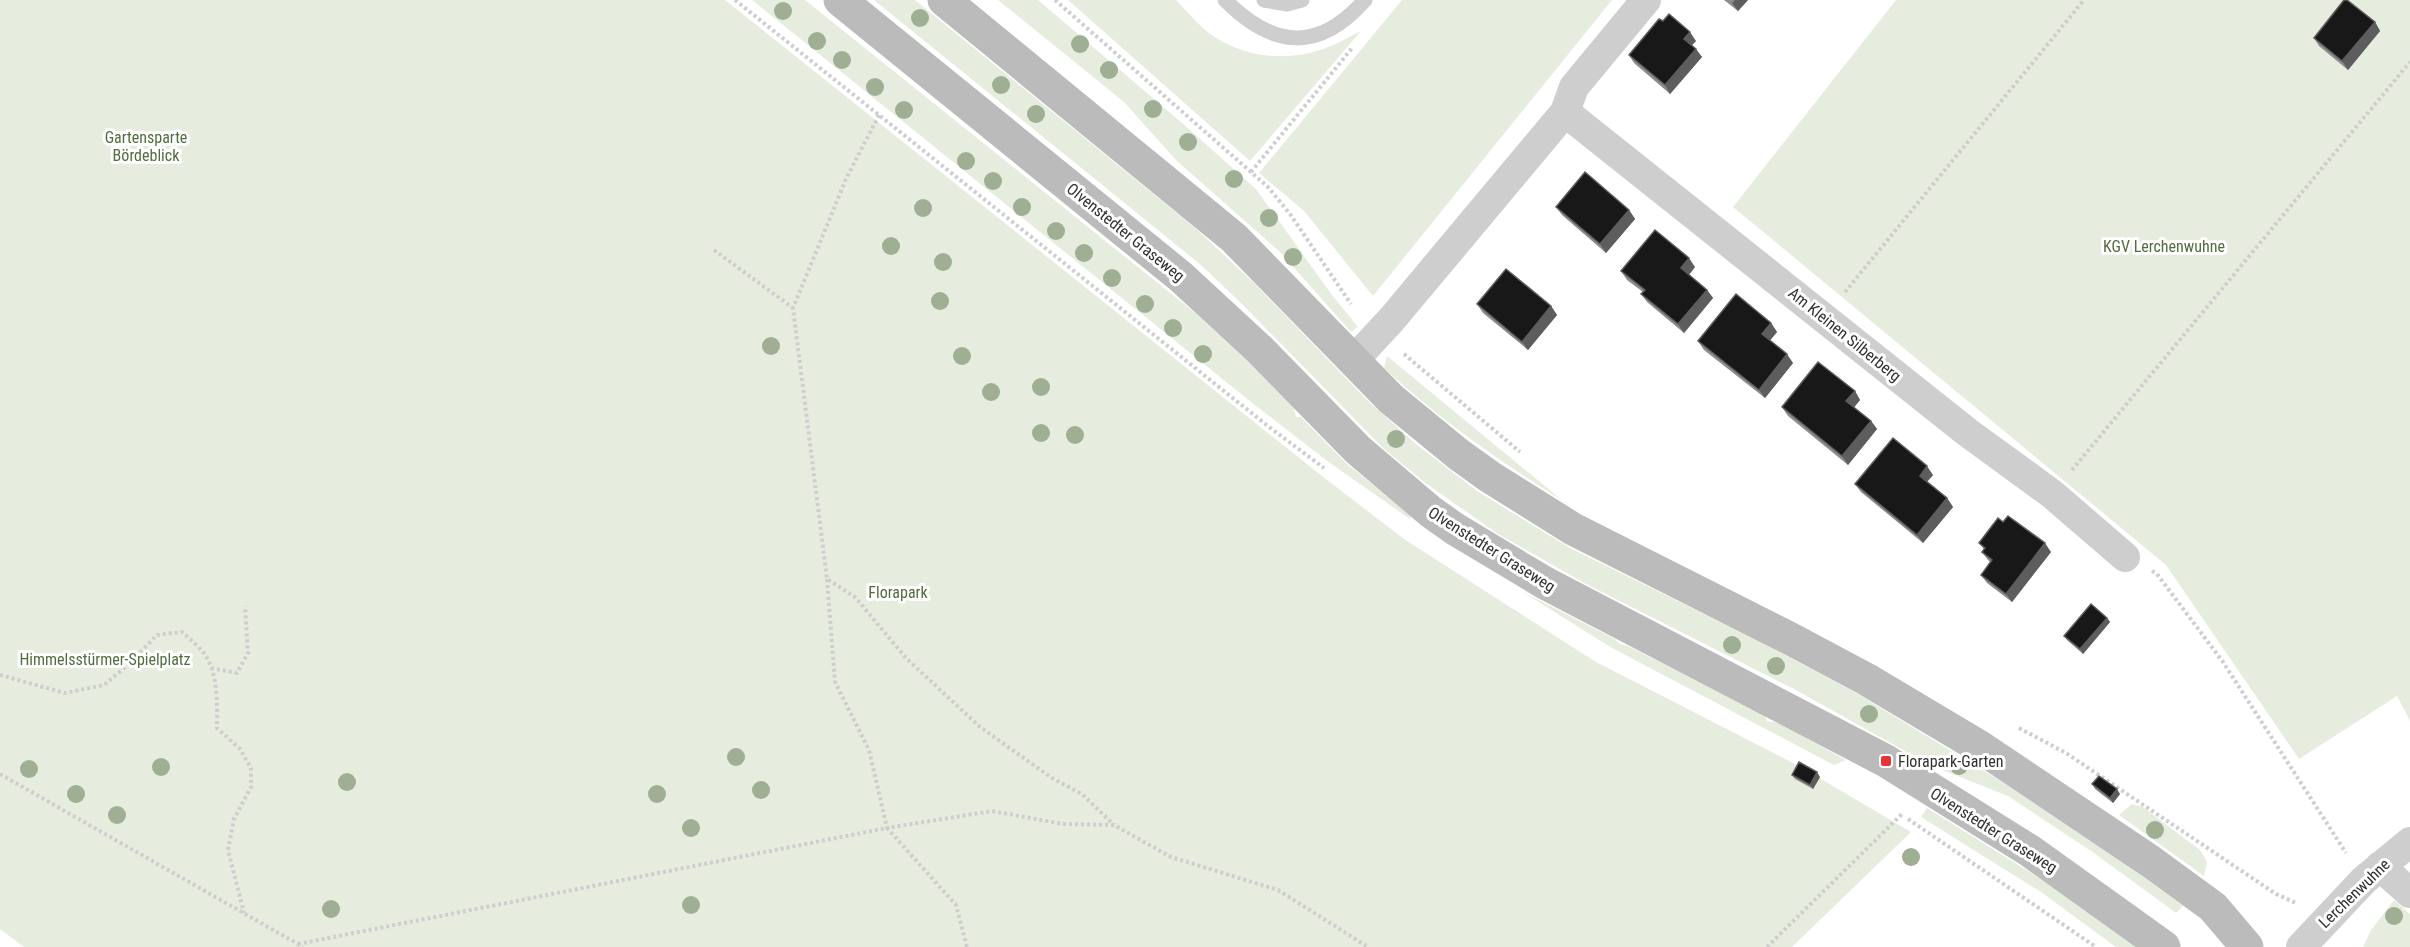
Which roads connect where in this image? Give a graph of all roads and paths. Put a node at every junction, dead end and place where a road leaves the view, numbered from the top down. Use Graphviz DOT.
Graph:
graph roads {
  1 [pos="840,0"];
  2 [pos="944,0"];
  3 [pos="1055,0"];
  4 [pos="1225,0"];
  5 [pos="1264,0"];
  6 [pos="1302,0"];
  7 [pos="1365,0"];
  8 [pos="1646,0"];
  9 [pos="2084,0"];
  10 [pos="1354,45"];
  11 [pos="2410,62"];
  12 [pos="1565,112"];
  13 [pos="879,115"];
  14 [pos="1251,172"];
  15 [pos="714,250"];
  16 [pos="793,308"];
  17 [pos="1356,310"];
  18 [pos="1824,317"];
  19 [pos="1353,361"];
  20 [pos="2067,476"];
  21 [pos="2125,557"];
  22 [pos="827,579"];
  23 [pos="245,606"];
  24 [pos="211,668"];
  25 [pos="0,675"];
  26 [pos="0,774"];
  27 [pos="1902,814"];
  28 [pos="1114,825"];
  29 [pos="887,828"];
  30 [pos="2410,842"];
  31 [pos="2372,873"];
  32 [pos="2410,893"];
  33 [pos="244,913"];
  34 [pos="301,946"];
  35 [pos="967,947"];
  36 [pos="1368,947"];
  37 [pos="1767,947"];
  38 [pos="2164,947"];
  39 [pos="2247,947"];
  40 [pos="2301,947"];
  1 -- 38 [label="main road, Olvenstedter Graseweg"];
  2 -- 19 [label="main road"];
  3 -- 14 [label="path"];
  4 -- 7 [label="lane"];
  5 -- 6 [label="lane"];
  8 -- 12 [label="street"];
  9 -- 18 [label="path"];
  10 -- 14 [label="path"];
  11 -- 20 [label="path"];
  12 -- 18 [label="street, Am Kleinen Silberberg"];
  12 -- 19 [label="street"];
  13 -- 16 [label="path"];
  14 -- 17 [label="path"];
  15 -- 16 [label="path"];
  16 -- 22 [label="path"];
  18 -- 21 [label="street, Am Kleinen Silberberg"];
  19 -- 39 [label="main road"];
  21 -- 31 [label="path"];
  22 -- 28 [label="path"];
  22 -- 29 [label="path"];
  23 -- 24 [label="path"];
  24 -- 25 [label="path"];
  24 -- 33 [label="path"];
  26 -- 33 [label="path"];
  27 -- 37 [label="path"];
  28 -- 29 [label="path"];
  28 -- 36 [label="path"];
  29 -- 34 [label="path"];
  29 -- 35 [label="path"];
  30 -- 31 [label="street, Lerchenwuhne"];
  31 -- 32 [label="street"];
  31 -- 40 [label="street, Lerchenwuhne"];
  33 -- 34 [label="path"];
}
